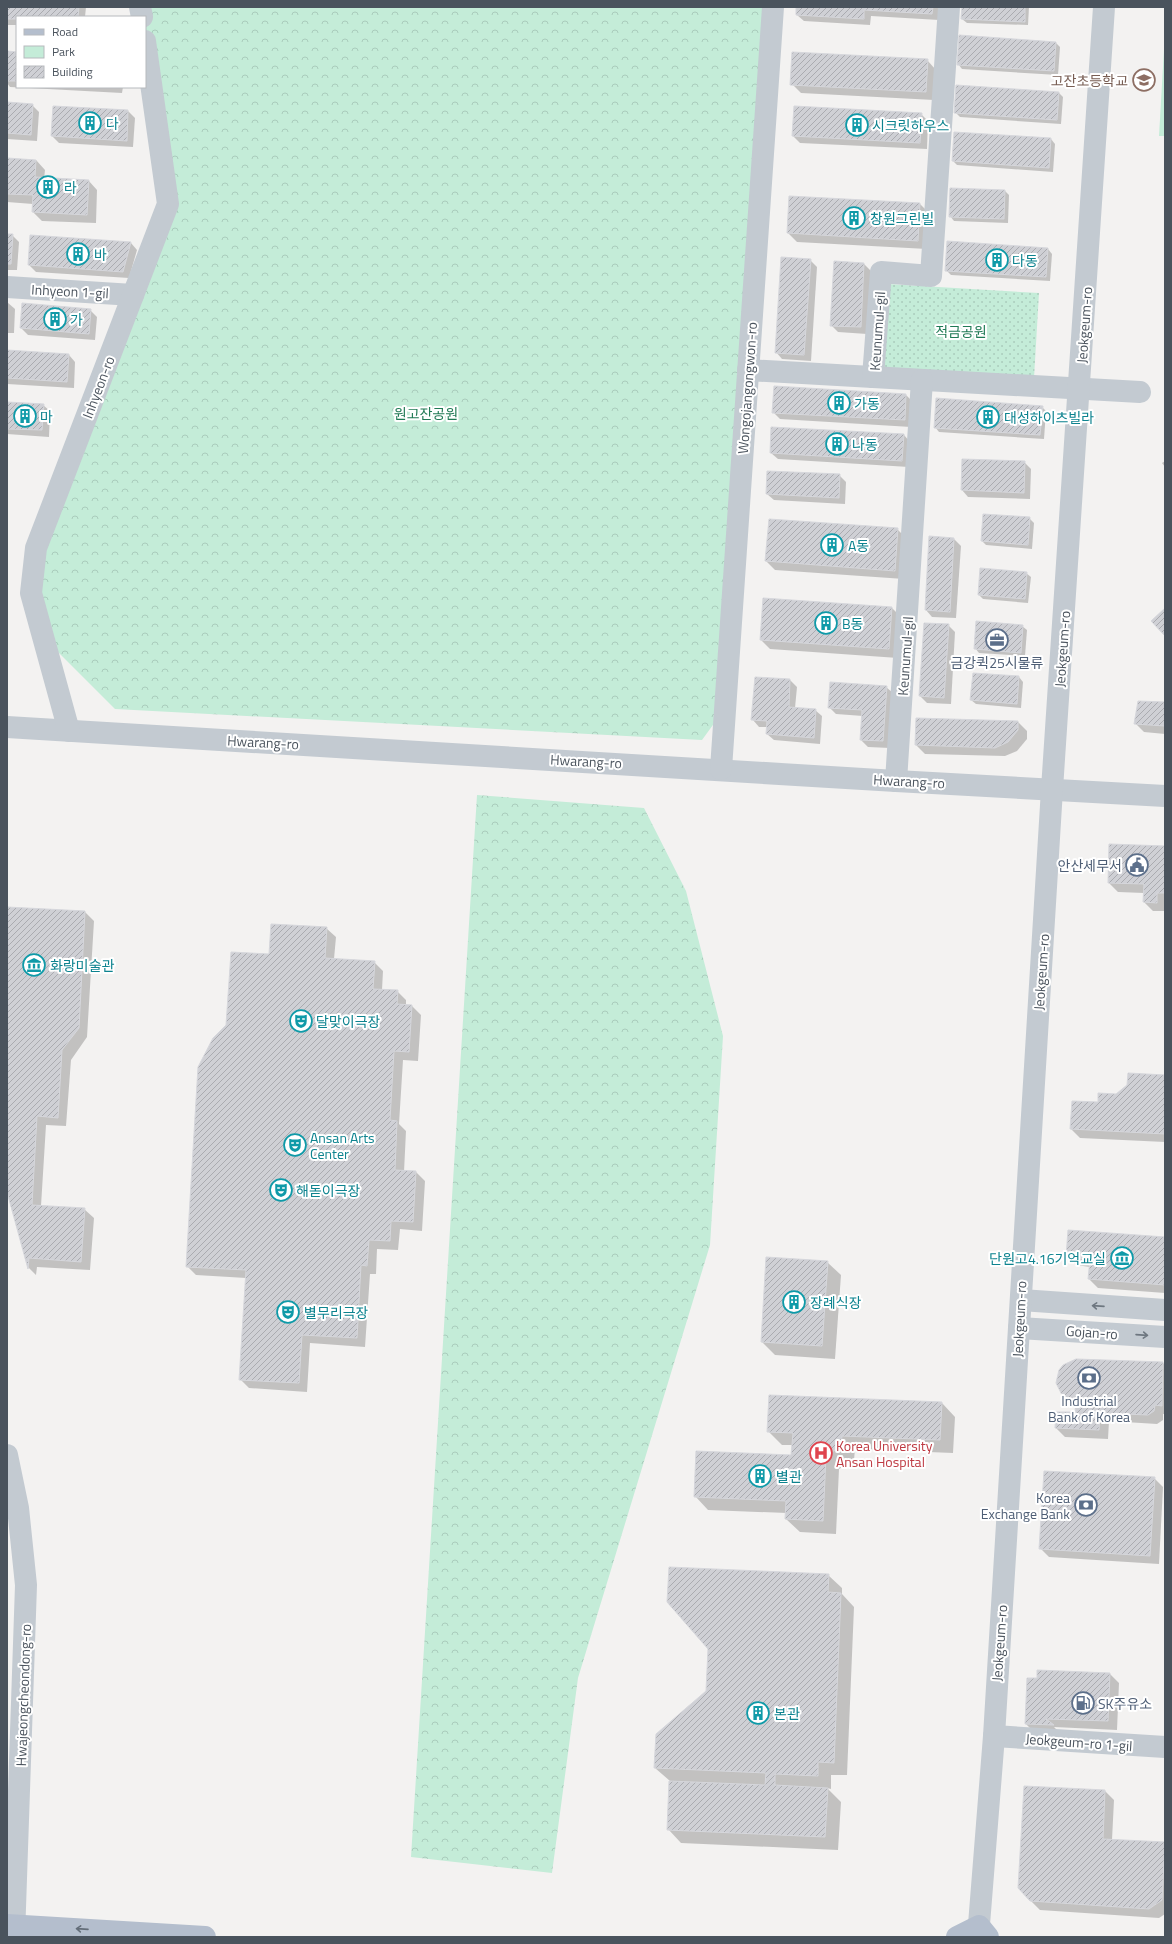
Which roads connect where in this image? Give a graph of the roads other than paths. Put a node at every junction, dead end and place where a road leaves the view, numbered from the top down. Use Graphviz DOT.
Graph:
graph roads {
  1 [pos="773,7"];
  2 [pos="948,7"];
  3 [pos="1104,7"];
  4 [pos="146,48"];
  5 [pos="7,287"];
  6 [pos="133,295"];
  7 [pos="748,370"];
  8 [pos="873,377"];
  9 [pos="922,380"];
  10 [pos="1080,388"];
  11 [pos="1140,392"];
  12 [pos="7,727"];
  13 [pos="69,731"];
  14 [pos="721,769"];
  15 [pos="896,781"];
  16 [pos="1052,789"];
  17 [pos="1165,796"];
  18 [pos="1020,1300"];
  19 [pos="1165,1310"];
  20 [pos="1019,1328"];
  21 [pos="1165,1337"];
  22 [pos="7,1455"];
  23 [pos="994,1736"];
  24 [pos="1165,1747"];
  25 [pos="12,1929"];
  26 [pos="982,1933"];
  27 [pos="205,1937"];
  28 [pos="957,1937"];
  1 -- 7 [label="street, Wongojangongwon-ro"];
  2 -- 8 [label="street, Keunumul-gil"];
  3 -- 10 [label="street, Jeokgeum-ro"];
  4 -- 6 [label="street, Inhyeon-ro"];
  5 -- 6 [label="street, Inhyeon 1-gil"];
  6 -- 13 [label="street, Inhyeon-ro"];
  7 -- 8 [label="street"];
  7 -- 14 [label="street, Wongojangongwon-ro"];
  8 -- 9 [label="street, Keunumul-gil"];
  9 -- 10 [label="street"];
  9 -- 15 [label="street, Keunumul-gil"];
  10 -- 11 [label="street"];
  10 -- 16 [label="street, Jeokgeum-ro"];
  12 -- 13 [label="street, Hwarang-ro"];
  13 -- 14 [label="street, Hwarang-ro"];
  14 -- 15 [label="street, Hwarang-ro"];
  15 -- 16 [label="street, Hwarang-ro"];
  16 -- 17 [label="street, Hwarang-ro"];
  16 -- 18 [label="street, Jeokgeum-ro"];
  19 -- 18 [label="street, Gojan-ro, one-way"];
  18 -- 20 [label="street, Jeokgeum-ro"];
  20 -- 21 [label="street, Gojan-ro, one-way"];
  20 -- 23 [label="street, Jeokgeum-ro"];
  22 -- 25 [label="street, Hwajeongcheondong-ro"];
  23 -- 24 [label="street, Jeokgeum-ro 1-gil"];
  23 -- 26 [label="street, Jeokgeum-ro"];
  27 -- 25 [label="main road, one-way"];
  26 -- 28 [label="main road"];
}
